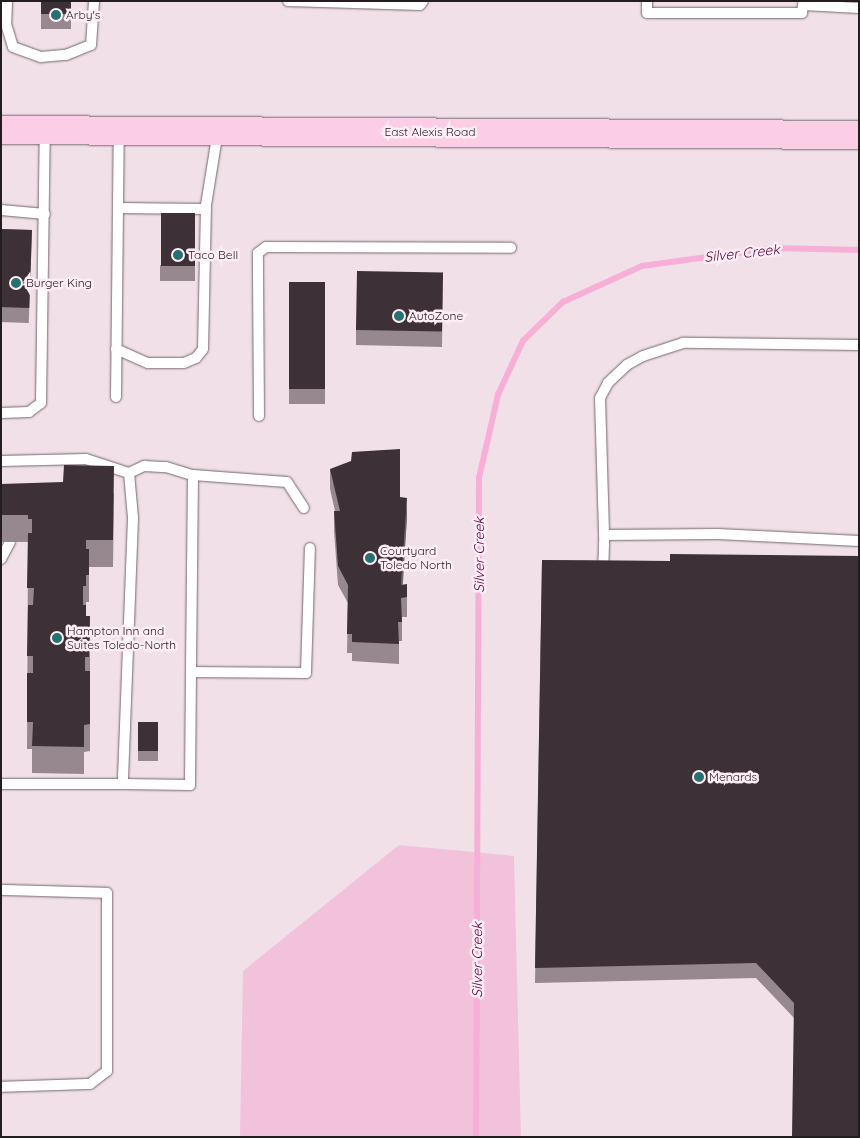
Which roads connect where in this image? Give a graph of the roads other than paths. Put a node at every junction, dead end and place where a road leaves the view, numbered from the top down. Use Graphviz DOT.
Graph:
graph roads {
  1 [pos="7,1"];
  2 [pos="94,1"];
  3 [pos="288,1"];
  4 [pos="423,1"];
  5 [pos="647,1"];
  6 [pos="803,3"];
  7 [pos="859,8"];
  8 [pos="1,130"];
  9 [pos="45,130"];
  10 [pos="119,130"];
  11 [pos="218,131"];
  12 [pos="859,135"];
  13 [pos="118,208"];
  14 [pos="206,209"];
  15 [pos="1,210"];
  16 [pos="45,214"];
  17 [pos="511,248"];
  18 [pos="859,345"];
  19 [pos="116,349"];
  20 [pos="116,397"];
  21 [pos="1,413"];
  22 [pos="259,416"];
  23 [pos="1,461"];
  24 [pos="128,473"];
  25 [pos="193,475"];
  26 [pos="304,508"];
  27 [pos="604,534"];
  28 [pos="859,541"];
  29 [pos="10,542"];
  30 [pos="310,548"];
  31 [pos="1,559"];
  32 [pos="603,586"];
  33 [pos="191,672"];
  34 [pos="1,784"];
  35 [pos="123,784"];
  36 [pos="1,890"];
  37 [pos="1,1087"];
  1 -- 2 [label="lane"];
  3 -- 4 [label="lane"];
  5 -- 6 [label="lane"];
  6 -- 7 [label="lane"];
  8 -- 9 [label="main road, East Alexis Road"];
  9 -- 10 [label="main road, East Alexis Road"];
  9 -- 16 [label="lane"];
  10 -- 11 [label="main road, East Alexis Road"];
  10 -- 13 [label="lane"];
  11 -- 12 [label="main road, East Alexis Road"];
  11 -- 14 [label="lane"];
  13 -- 14 [label="lane"];
  13 -- 19 [label="lane"];
  14 -- 19 [label="lane"];
  15 -- 16 [label="lane"];
  16 -- 21 [label="lane"];
  17 -- 22 [label="lane"];
  18 -- 27 [label="lane"];
  19 -- 20 [label="lane"];
  23 -- 24 [label="lane"];
  24 -- 25 [label="lane"];
  24 -- 35 [label="lane"];
  25 -- 26 [label="lane"];
  25 -- 33 [label="lane"];
  27 -- 28 [label="lane"];
  27 -- 32 [label="lane"];
  29 -- 31 [label="lane"];
  30 -- 33 [label="lane"];
  33 -- 35 [label="lane"];
  34 -- 35 [label="lane"];
  36 -- 37 [label="lane"];
}
